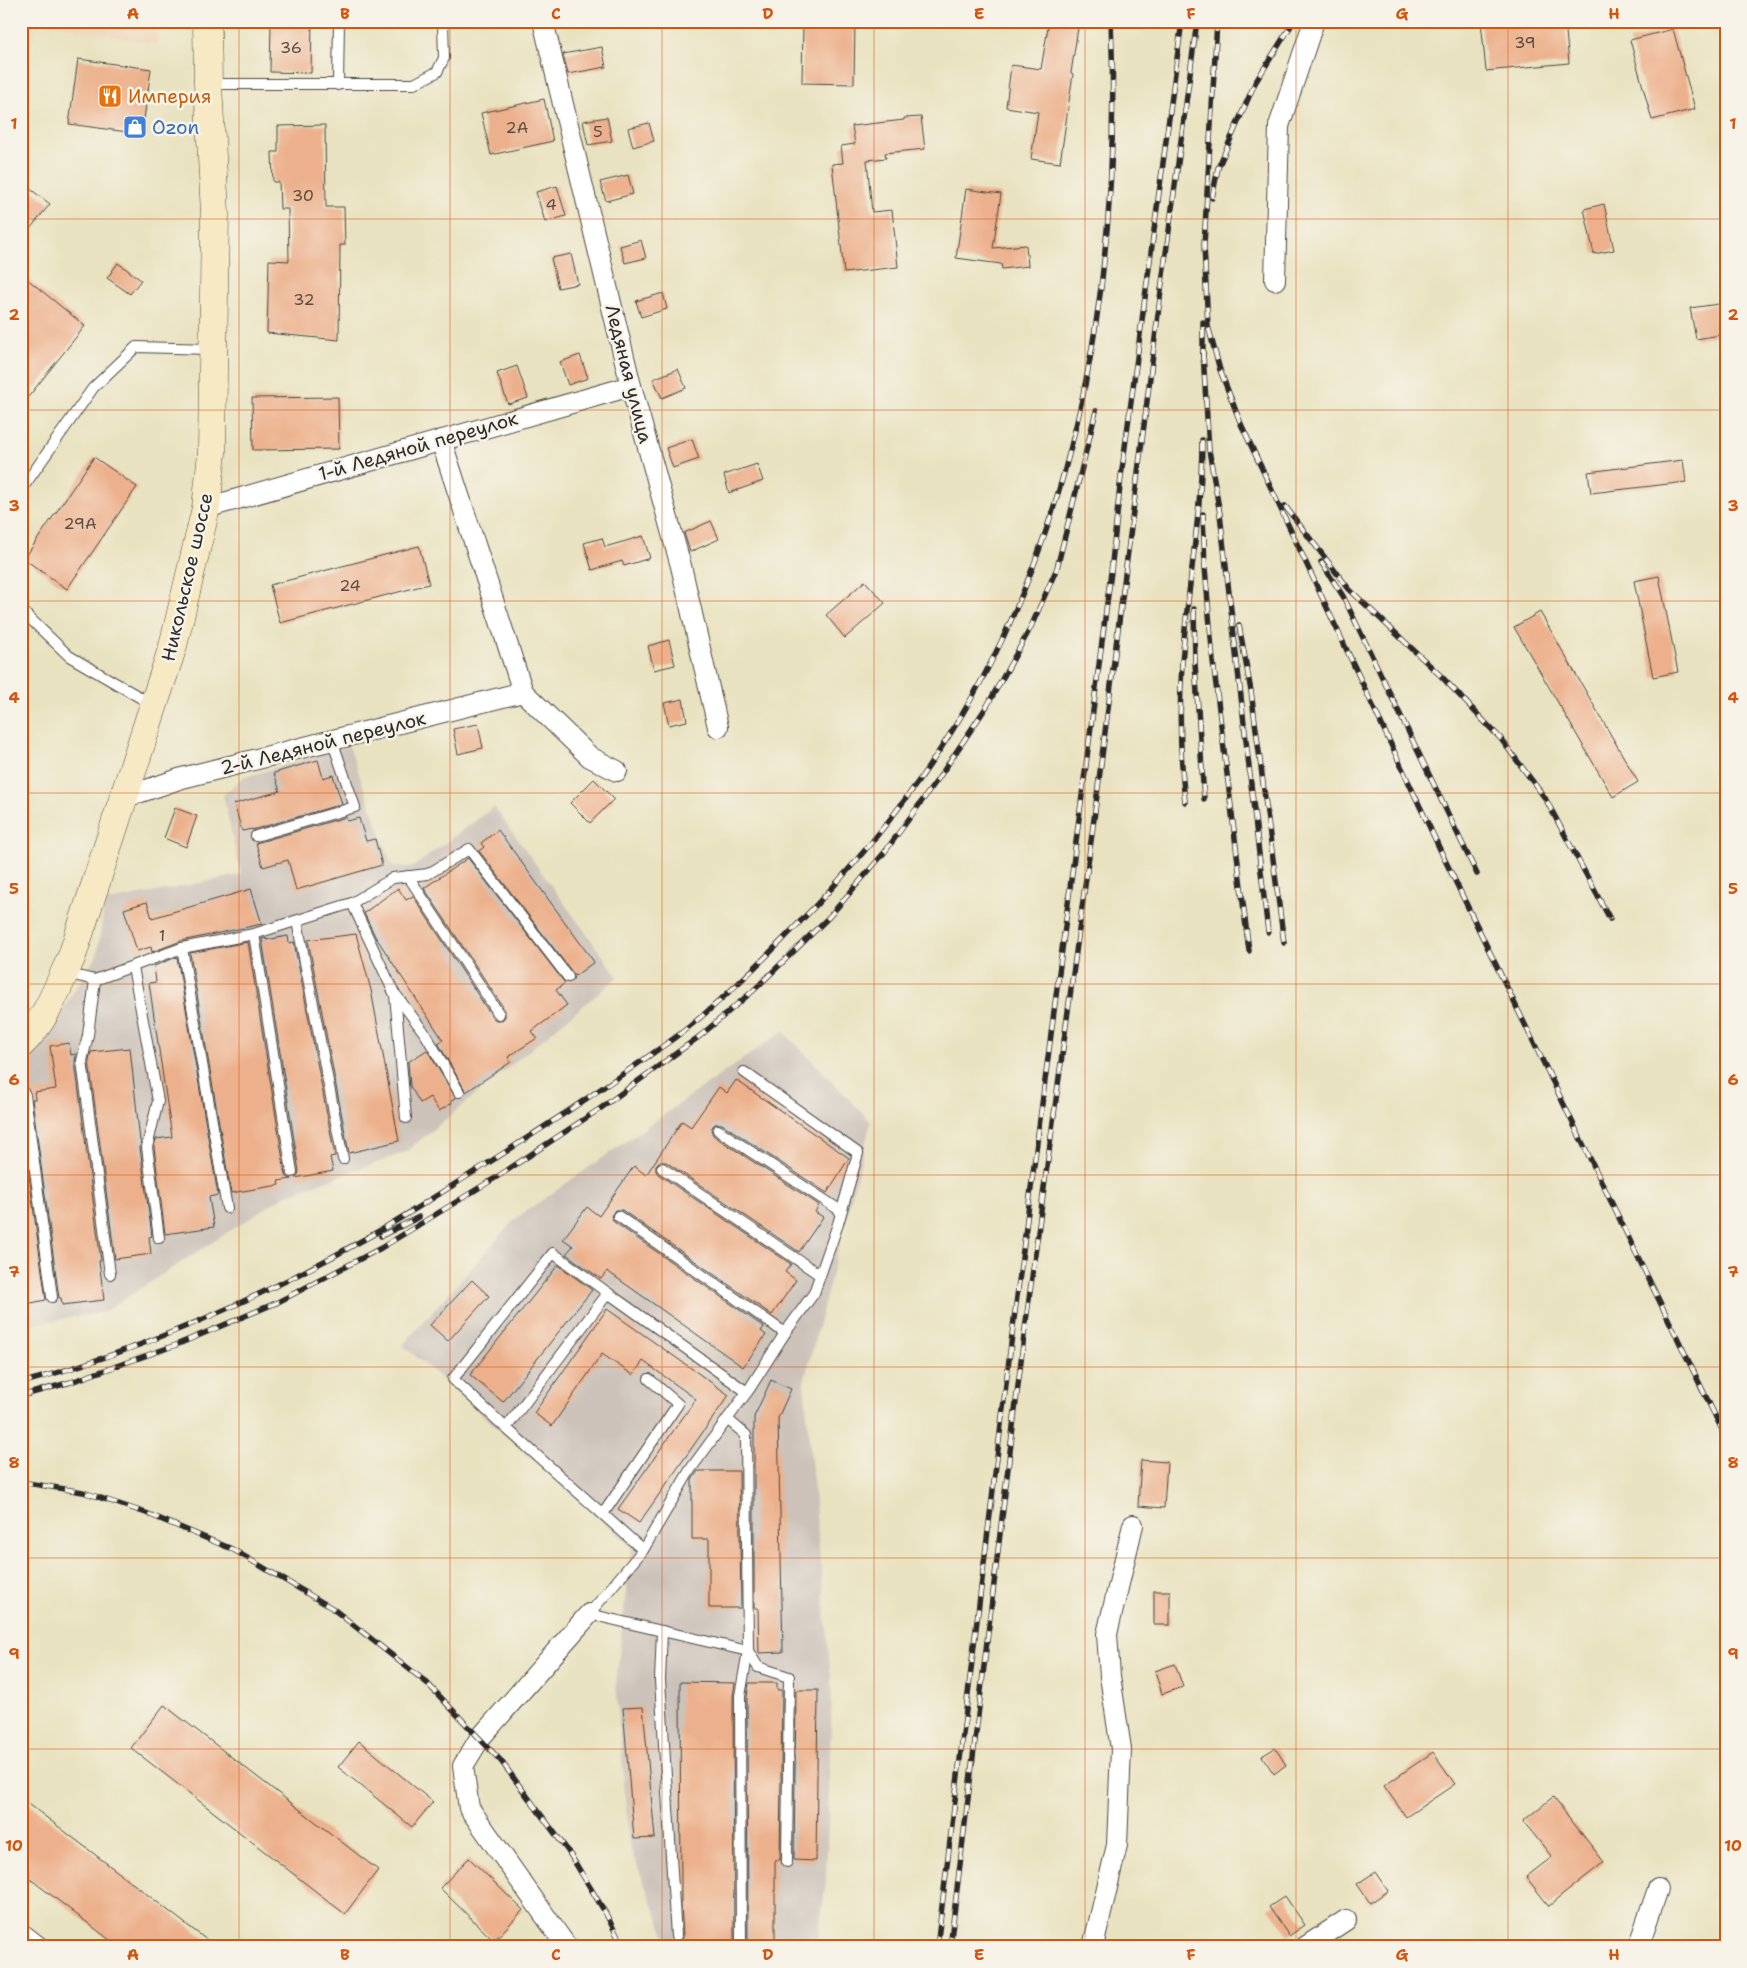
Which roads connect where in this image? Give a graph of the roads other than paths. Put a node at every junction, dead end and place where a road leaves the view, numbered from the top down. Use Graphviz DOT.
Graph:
graph roads {
  1 [pos="207,21"];
  2 [pos="339,21"];
  3 [pos="443,21"];
  4 [pos="543,21"];
  5 [pos="1314,21"];
  6 [pos="208,84"];
  7 [pos="338,85"];
  8 [pos="1275,280"];
  9 [pos="212,349"];
  10 [pos="631,386"];
  11 [pos="440,440"];
  12 [pos="21,490"];
  13 [pos="206,508"];
  14 [pos="21,610"];
  15 [pos="523,692"];
  16 [pos="153,705"];
  17 [pos="718,727"];
  18 [pos="332,740"];
  19 [pos="617,771"];
  20 [pos="123,798"];
  21 [pos="256,836"];
  22 [pos="408,876"];
  23 [pos="352,904"];
  24 [pos="297,921"];
  25 [pos="254,934"];
  26 [pos="182,948"];
  27 [pos="133,967"];
  28 [pos="64,972"];
  29 [pos="568,977"];
  30 [pos="95,980"];
  31 [pos="395,995"];
  32 [pos="498,1014"];
  33 [pos="21,1044"];
  34 [pos="744,1072"];
  35 [pos="21,1089"];
  36 [pos="459,1092"];
  37 [pos="406,1118"];
  38 [pos="718,1130"];
  39 [pos="343,1159"];
  40 [pos="662,1168"];
  41 [pos="292,1172"];
  42 [pos="228,1208"];
  43 [pos="841,1211"];
  44 [pos="618,1216"];
  45 [pos="159,1238"];
  46 [pos="110,1274"];
  47 [pos="820,1275"];
  48 [pos="608,1292"];
  49 [pos="52,1297"];
  50 [pos="784,1333"];
  51 [pos="649,1379"];
  52 [pos="747,1392"];
  53 [pos="728,1419"];
  54 [pos="506,1428"];
  55 [pos="602,1514"];
  56 [pos="1133,1525"];
  57 [pos="643,1550"];
  58 [pos="589,1614"];
  59 [pos="662,1631"];
  60 [pos="748,1650"];
  61 [pos="787,1862"];
  62 [pos="1658,1889"];
  63 [pos="1346,1920"];
  64 [pos="21,1927"];
  65 [pos="676,1936"];
  66 [pos="47,1947"];
  67 [pos="567,1947"];
  68 [pos="741,1947"];
  69 [pos="1093,1947"];
  70 [pos="1305,1947"];
  71 [pos="1638,1947"];
  1 -- 6 [label="street, Никольское шоссе"];
  2 -- 7 [label="lane"];
  3 -- 7 [label="lane"];
  4 -- 10 [label="street, Ледяная улица"];
  5 -- 8 [label="street"];
  6 -- 7 [label="lane"];
  6 -- 9 [label="street, Никольское шоссе"];
  9 -- 12 [label="lane"];
  9 -- 13 [label="street, Никольское шоссе"];
  10 -- 11 [label="street, 1-й Ледяной переулок"];
  10 -- 17 [label="street, Ледяная улица"];
  11 -- 13 [label="street, 1-й Ледяной переулок"];
  11 -- 15 [label="street"];
  13 -- 16 [label="street, Никольское шоссе"];
  14 -- 16 [label="lane"];
  15 -- 18 [label="street, 2-й Ледяной переулок"];
  15 -- 19 [label="street"];
  16 -- 20 [label="street, Никольское шоссе"];
  18 -- 20 [label="street, 2-й Ледяной переулок"];
  18 -- 21 [label="lane"];
  20 -- 28 [label="street, Никольское шоссе"];
  22 -- 23 [label="lane"];
  22 -- 29 [label="lane"];
  22 -- 32 [label="lane"];
  23 -- 24 [label="lane"];
  23 -- 31 [label="lane"];
  24 -- 25 [label="lane"];
  24 -- 39 [label="lane"];
  25 -- 26 [label="lane"];
  25 -- 41 [label="lane"];
  26 -- 27 [label="lane"];
  26 -- 42 [label="lane"];
  27 -- 30 [label="lane"];
  27 -- 45 [label="lane"];
  28 -- 30 [label="lane"];
  28 -- 33 [label="street, Никольское шоссе"];
  30 -- 46 [label="lane"];
  31 -- 36 [label="lane"];
  31 -- 37 [label="lane"];
  34 -- 43 [label="lane"];
  35 -- 49 [label="lane"];
  38 -- 43 [label="lane"];
  40 -- 47 [label="lane"];
  43 -- 47 [label="lane"];
  44 -- 50 [label="lane"];
  47 -- 50 [label="lane"];
  48 -- 52 [label="lane"];
  48 -- 54 [label="lane"];
  48 -- 54 [label="lane"];
  50 -- 52 [label="lane"];
  51 -- 55 [label="lane"];
  52 -- 53 [label="lane"];
  53 -- 57 [label="lane"];
  53 -- 60 [label="lane"];
  54 -- 55 [label="lane"];
  55 -- 57 [label="lane"];
  56 -- 69 [label="street"];
  57 -- 58 [label="lane"];
  58 -- 59 [label="lane"];
  58 -- 67 [label="street"];
  59 -- 60 [label="lane"];
  59 -- 65 [label="lane"];
  60 -- 61 [label="lane"];
  60 -- 68 [label="lane"];
  62 -- 71 [label="street"];
  63 -- 70 [label="street"];
  64 -- 66 [label="lane"];
}
